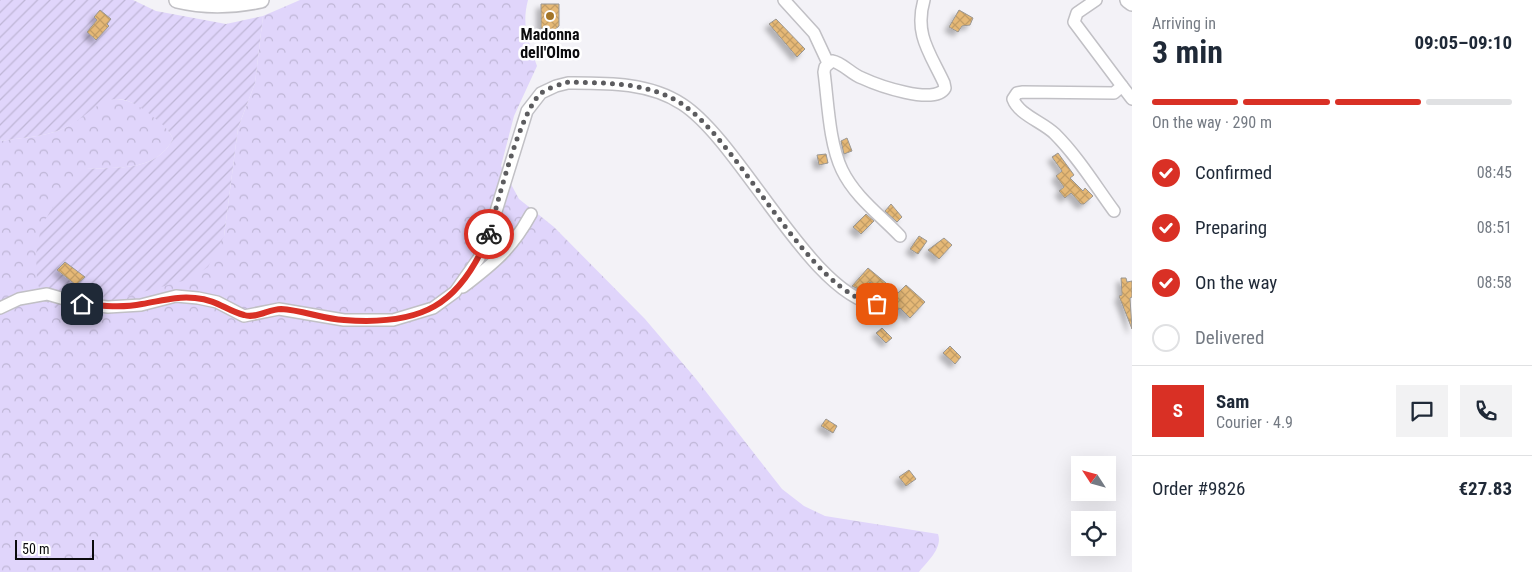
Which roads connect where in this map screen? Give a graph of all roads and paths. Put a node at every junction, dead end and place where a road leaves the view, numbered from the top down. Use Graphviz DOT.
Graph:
graph roads {
  1 [pos="177,0"];
  2 [pos="261,0"];
  3 [pos="784,0"];
  4 [pos="924,0"];
  5 [pos="1096,0"];
  6 [pos="1128,0"];
  7 [pos="1132,3"];
  8 [pos="828,63"];
  9 [pos="1122,86"];
  10 [pos="1132,99"];
  11 [pos="1114,211"];
  12 [pos="531,214"];
  13 [pos="900,236"];
  14 [pos="455,292"];
  15 [pos="877,304"];
  16 [pos="0,308"];
  1 -- 2 [label="main road"];
  3 -- 8 [label="street"];
  4 -- 8 [label="street"];
  5 -- 9 [label="street"];
  6 -- 7 [label="main road"];
  8 -- 13 [label="street"];
  9 -- 10 [label="street"];
  9 -- 11 [label="street"];
  12 -- 14 [label="street"];
  14 -- 15 [label="street"];
  14 -- 16 [label="street"];
}
